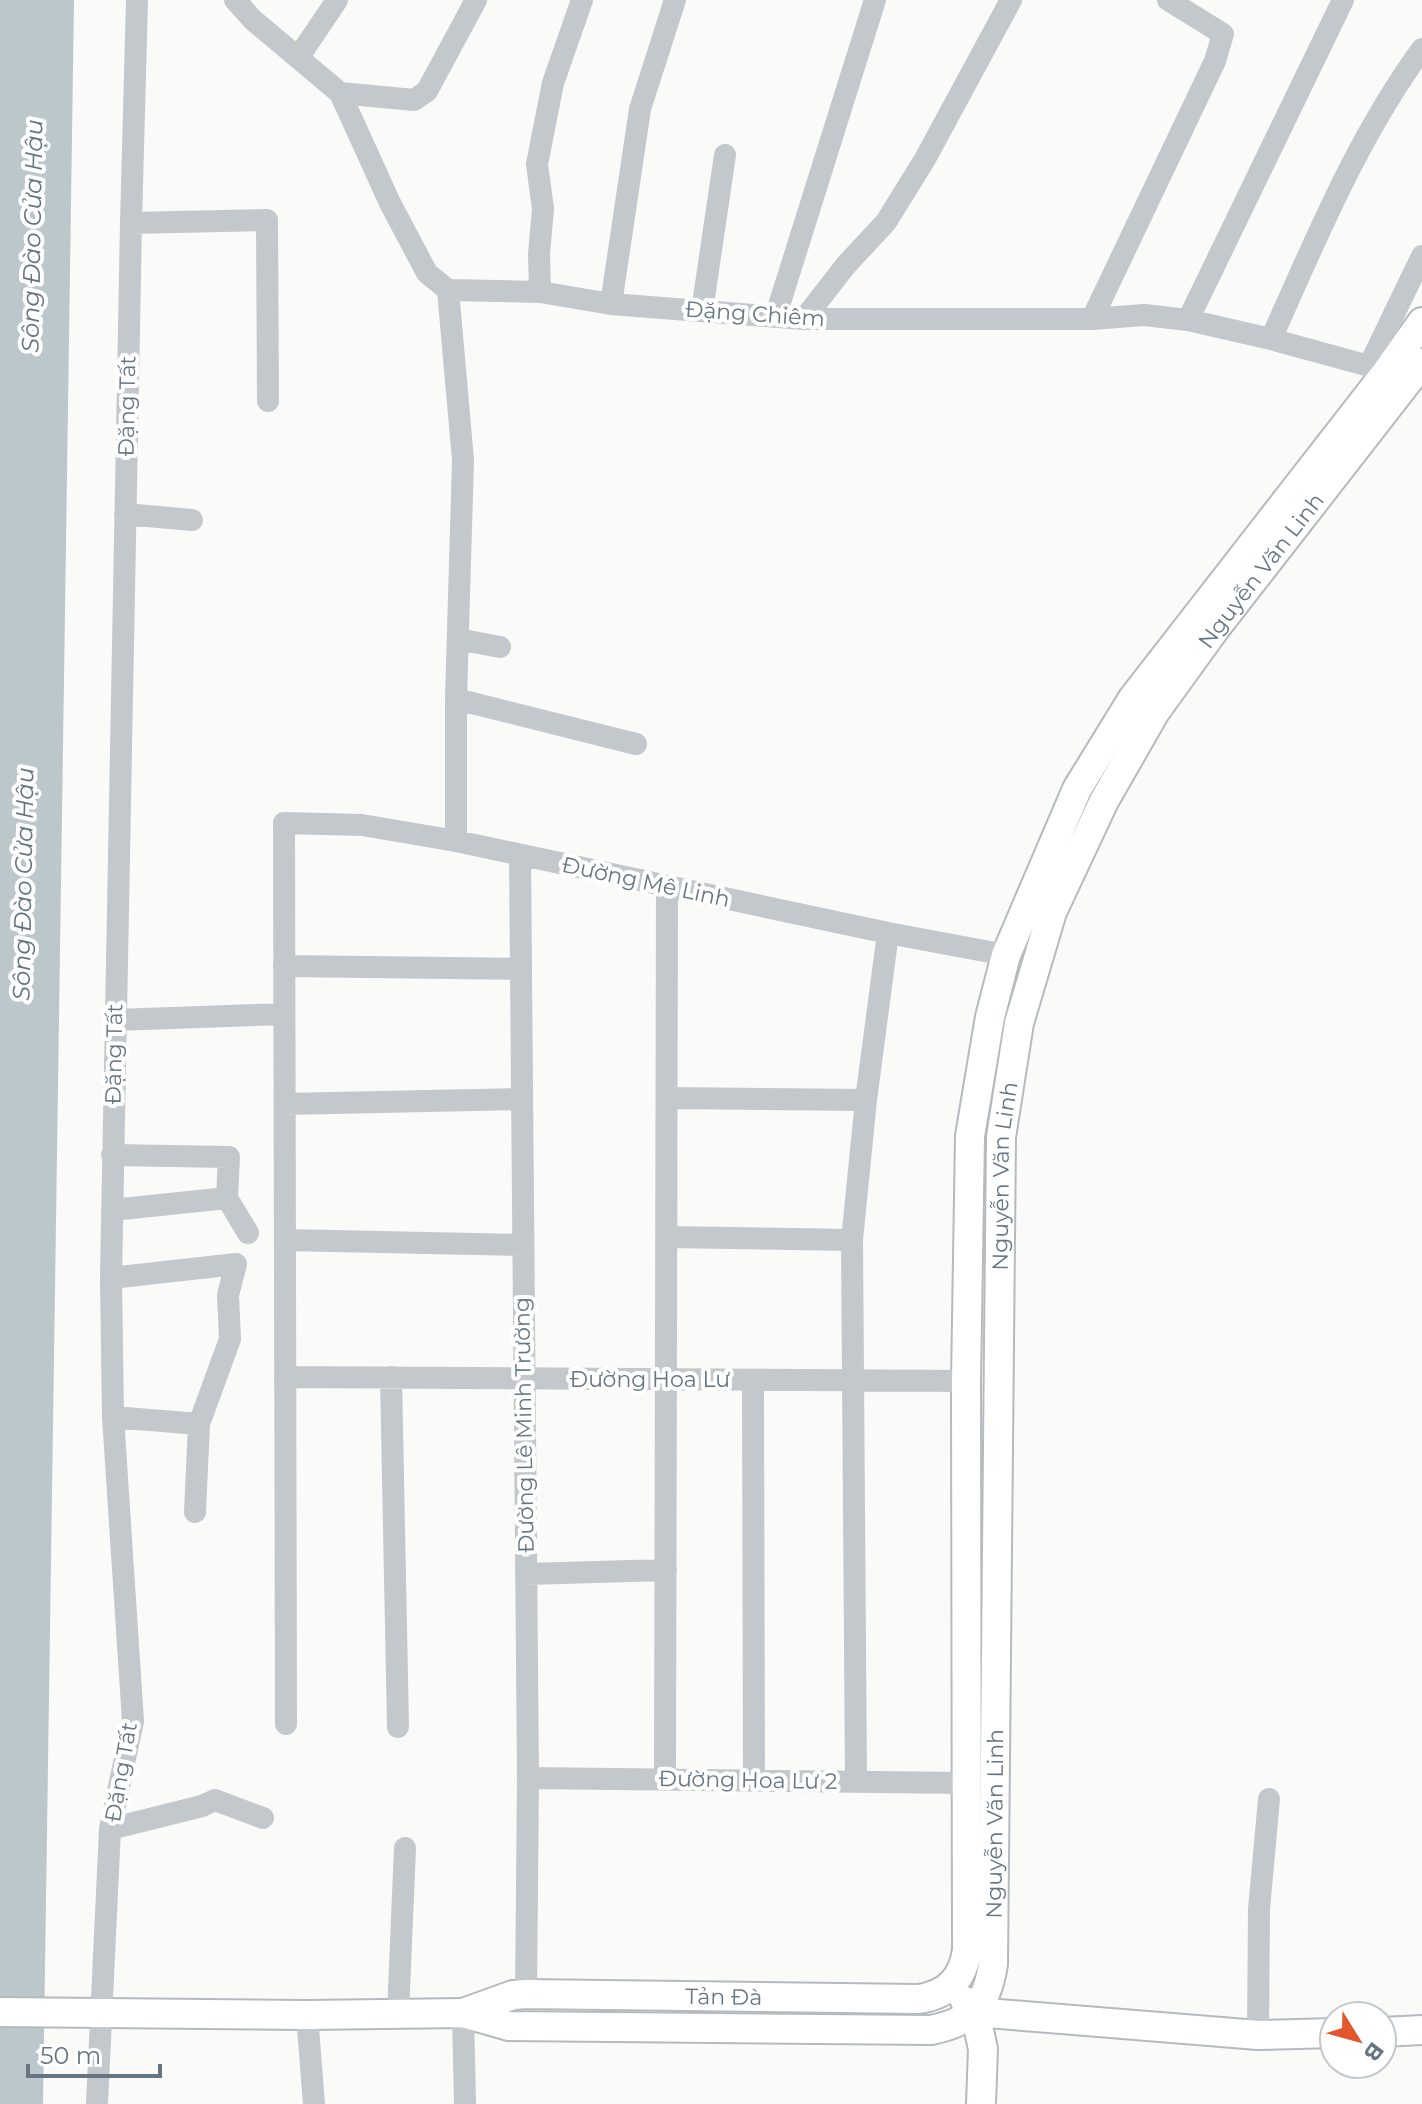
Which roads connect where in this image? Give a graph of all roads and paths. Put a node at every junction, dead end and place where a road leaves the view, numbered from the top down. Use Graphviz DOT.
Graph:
graph roads {
  1 [pos="137,0"];
  2 [pos="235,0"];
  3 [pos="337,0"];
  4 [pos="476,0"];
  5 [pos="582,0"];
  6 [pos="675,0"];
  7 [pos="875,0"];
  8 [pos="1011,0"];
  9 [pos="1168,0"];
  10 [pos="1343,0"];
  11 [pos="1422,49"];
  12 [pos="298,58"];
  13 [pos="340,93"];
  14 [pos="725,155"];
  15 [pos="131,223"];
  16 [pos="1422,256"];
  17 [pos="448,290"];
  18 [pos="540,292"];
  19 [pos="611,304"];
  20 [pos="702,311"];
  21 [pos="776,315"];
  22 [pos="804,319"];
  23 [pos="1092,319"];
  24 [pos="1188,320"];
  25 [pos="1422,322"];
  26 [pos="1271,339"];
  27 [pos="1377,370"];
  28 [pos="1420,370"];
  29 [pos="268,401"];
  30 [pos="125,514"];
  31 [pos="192,520"];
  32 [pos="458,639"];
  33 [pos="500,647"];
  34 [pos="456,699"];
  35 [pos="636,744"];
  36 [pos="1077,789"];
  37 [pos="1104,801"];
  38 [pos="456,841"];
  39 [pos="520,855"];
  40 [pos="667,886"];
  41 [pos="888,933"];
  42 [pos="1006,955"];
  43 [pos="284,966"];
  44 [pos="521,969"];
  45 [pos="284,1014"];
  46 [pos="115,1020"];
  47 [pos="667,1098"];
  48 [pos="522,1099"];
  49 [pos="866,1100"];
  50 [pos="285,1104"];
  51 [pos="112,1155"];
  52 [pos="227,1198"];
  53 [pos="112,1210"];
  54 [pos="248,1233"];
  55 [pos="667,1237"];
  56 [pos="285,1240"];
  57 [pos="852,1240"];
  58 [pos="522,1245"];
  59 [pos="111,1278"];
  60 [pos="967,1308"];
  61 [pos="998,1309"];
  62 [pos="285,1377"];
  63 [pos="391,1377"];
  64 [pos="523,1378"];
  65 [pos="666,1379"];
  66 [pos="753,1380"];
  67 [pos="852,1380"];
  68 [pos="966,1381"];
  69 [pos="113,1417"];
  70 [pos="199,1424"];
  71 [pos="195,1512"];
  72 [pos="666,1570"];
  73 [pos="526,1574"];
  74 [pos="286,1724"];
  75 [pos="398,1727"];
  76 [pos="528,1778"];
  77 [pos="665,1780"];
  78 [pos="754,1781"];
  79 [pos="856,1782"];
  80 [pos="967,1783"];
  81 [pos="1269,1799"];
  82 [pos="263,1818"];
  83 [pos="110,1829"];
  84 [pos="405,1848"];
  85 [pos="951,1986"];
  86 [pos="526,1994"];
  87 [pos="0,2012"];
  88 [pos="101,2012"];
  89 [pos="975,2012"];
  90 [pos="463,2013"];
  91 [pos="398,2014"];
  92 [pos="307,2015"];
  93 [pos="1422,2030"];
  94 [pos="1398,2031"];
  95 [pos="1318,2033"];
  96 [pos="1258,2035"];
  97 [pos="97,2104"];
  98 [pos="314,2104"];
  99 [pos="465,2104"];
  100 [pos="981,2104"];
  1 -- 15 [label="street, Đặng Tất"];
  2 -- 12 [label="street"];
  3 -- 12 [label="street"];
  4 -- 13 [label="street"];
  5 -- 18 [label="street"];
  6 -- 19 [label="street"];
  7 -- 21 [label="street"];
  8 -- 22 [label="street"];
  9 -- 23 [label="street"];
  10 -- 24 [label="street"];
  11 -- 26 [label="street"];
  12 -- 13 [label="street"];
  13 -- 17 [label="street"];
  14 -- 20 [label="street"];
  15 -- 29 [label="street"];
  15 -- 30 [label="street, Đặng Tất"];
  16 -- 27 [label="street"];
  17 -- 18 [label="street, Đặng Chiêm"];
  17 -- 32 [label="street"];
  18 -- 19 [label="street, Đặng Chiêm"];
  19 -- 20 [label="street, Đặng Chiêm"];
  20 -- 21 [label="street, Đặng Chiêm"];
  21 -- 22 [label="street, Đặng Chiêm"];
  22 -- 23 [label="street, Đặng Chiêm"];
  23 -- 24 [label="street, Đặng Chiêm"];
  24 -- 26 [label="street, Đặng Chiêm"];
  25 -- 27 [label="main road, Nguyễn Văn Linh"];
  26 -- 27 [label="street, Đặng Chiêm"];
  27 -- 28 [label="street, Đặng Chiêm"];
  27 -- 36 [label="main road, Nguyễn Văn Linh"];
  28 -- 37 [label="main road, Nguyễn Văn Linh"];
  30 -- 31 [label="street"];
  30 -- 46 [label="street, Đặng Tất"];
  32 -- 33 [label="street"];
  32 -- 34 [label="street"];
  34 -- 35 [label="street"];
  34 -- 38 [label="street"];
  36 -- 37 [label="main road"];
  36 -- 42 [label="main road, Nguyễn Văn Linh"];
  37 -- 61 [label="main road, Nguyễn Văn Linh"];
  38 -- 39 [label="street, Đường Mê Linh"];
  38 -- 43 [label="street, Đường Mê Linh"];
  39 -- 40 [label="street, Đường Mê Linh"];
  39 -- 44 [label="street, Đường Lê Minh Trường"];
  40 -- 41 [label="street, Đường Mê Linh"];
  40 -- 47 [label="street"];
  41 -- 42 [label="street, Đường Mê Linh"];
  41 -- 49 [label="street"];
  42 -- 60 [label="main road, Nguyễn Văn Linh"];
  43 -- 44 [label="street"];
  43 -- 45 [label="street"];
  44 -- 48 [label="street, Đường Lê Minh Trường"];
  45 -- 46 [label="street"];
  45 -- 50 [label="street"];
  46 -- 51 [label="street, Đặng Tất"];
  47 -- 49 [label="street"];
  47 -- 55 [label="street"];
  48 -- 50 [label="street"];
  48 -- 58 [label="street, Đường Lê Minh Trường"];
  49 -- 57 [label="street"];
  50 -- 56 [label="street"];
  51 -- 52 [label="street"];
  51 -- 53 [label="street, Đặng Tất"];
  52 -- 53 [label="street"];
  52 -- 54 [label="street"];
  53 -- 59 [label="street, Đặng Tất"];
  55 -- 57 [label="street"];
  55 -- 65 [label="street"];
  56 -- 58 [label="street"];
  56 -- 62 [label="street"];
  57 -- 67 [label="street"];
  58 -- 64 [label="street, Đường Lê Minh Trường"];
  59 -- 69 [label="street, Đặng Tất"];
  59 -- 70 [label="street"];
  60 -- 61 [label="main road"];
  60 -- 68 [label="main road, Nguyễn Văn Linh"];
  61 -- 89 [label="main road, Nguyễn Văn Linh"];
  62 -- 63 [label="street, Đường Hoa Lư"];
  62 -- 74 [label="street"];
  63 -- 64 [label="street, Đường Hoa Lư"];
  63 -- 75 [label="street"];
  64 -- 65 [label="street, Đường Hoa Lư"];
  64 -- 73 [label="street, Đường Lê Minh Trường"];
  65 -- 66 [label="street, Đường Hoa Lư"];
  65 -- 72 [label="street"];
  66 -- 67 [label="street, Đường Hoa Lư"];
  66 -- 78 [label="street"];
  67 -- 68 [label="street, Đường Hoa Lư"];
  67 -- 79 [label="street"];
  68 -- 80 [label="main road, Nguyễn Văn Linh"];
  69 -- 70 [label="street"];
  69 -- 83 [label="street, Đặng Tất"];
  70 -- 71 [label="street"];
  72 -- 73 [label="street"];
  72 -- 77 [label="street"];
  73 -- 76 [label="street, Đường Lê Minh Trường"];
  76 -- 77 [label="street, Đường Hoa Lư 2"];
  76 -- 86 [label="street, Đường Lê Minh Trường"];
  77 -- 78 [label="street, Đường Hoa Lư 2"];
  78 -- 79 [label="street, Đường Hoa Lư 2"];
  79 -- 80 [label="street, Đường Hoa Lư 2"];
  80 -- 85 [label="main road, Nguyễn Văn Linh"];
  81 -- 96 [label="street"];
  82 -- 83 [label="street"];
  83 -- 88 [label="street, Đặng Tất"];
  84 -- 91 [label="street"];
  85 -- 86 [label="main road, Tản Đà"];
  85 -- 89 [label="main road"];
  86 -- 90 [label="main road, Tản Đà"];
  87 -- 88 [label="main road, Tản Đà"];
  88 -- 92 [label="main road, Tản Đà"];
  88 -- 97 [label="street, Đặng Tất"];
  89 -- 90 [label="main road, Tản Đà"];
  89 -- 96 [label="main road, Tản Đà"];
  89 -- 100 [label="main road"];
  90 -- 91 [label="main road, Tản Đà"];
  90 -- 99 [label="street"];
  91 -- 92 [label="main road, Tản Đà"];
  92 -- 98 [label="street"];
  93 -- 94 [label="main road"];
  95 -- 96 [label="main road, Tản Đà"];
}
